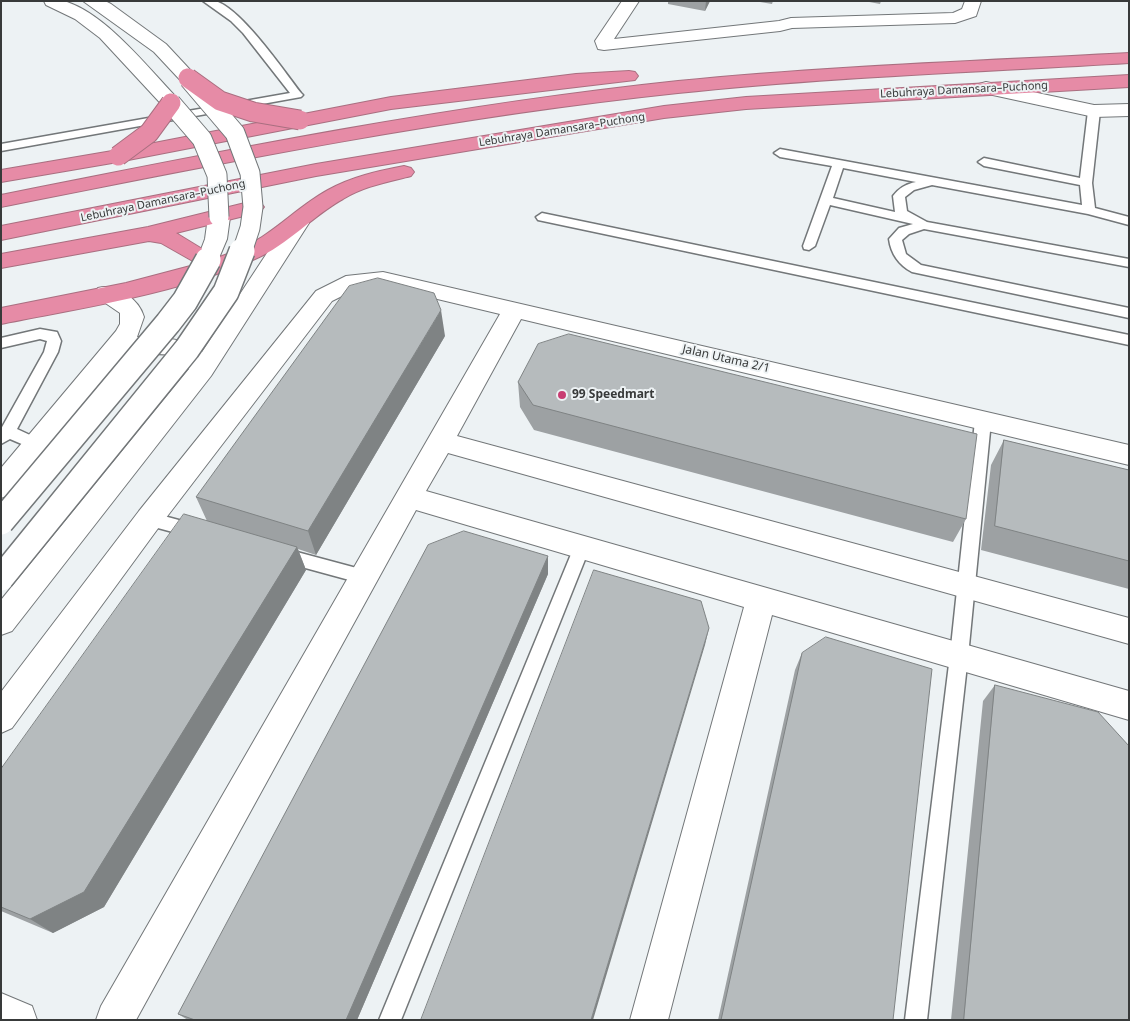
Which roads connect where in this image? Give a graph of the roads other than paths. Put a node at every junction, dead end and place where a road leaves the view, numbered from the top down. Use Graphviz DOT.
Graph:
graph roads {
  1 [pos="52,1"];
  2 [pos="92,1"];
  3 [pos="208,1"];
  4 [pos="631,1"];
  5 [pos="801,6"];
  6 [pos="968,8"];
  7 [pos="791,23"];
  8 [pos="913,53"];
  9 [pos="883,55"];
  10 [pos="1129,58"];
  11 [pos="188,78"];
  12 [pos="1129,81"];
  13 [pos="986,88"];
  14 [pos="171,103"];
  15 [pos="1129,110"];
  16 [pos="1094,111"];
  17 [pos="645,116"];
  18 [pos="300,120"];
  19 [pos="235,133"];
  20 [pos="202,139"];
  21 [pos="1,148"];
  22 [pos="780,153"];
  23 [pos="118,156"];
  24 [pos="984,162"];
  25 [pos="839,164"];
  26 [pos="1,176"];
  27 [pos="933,182"];
  28 [pos="1086,183"];
  29 [pos="825,200"];
  30 [pos="1,201"];
  31 [pos="253,207"];
  32 [pos="1090,210"];
  33 [pos="219,217"];
  34 [pos="542,217"];
  35 [pos="1129,221"];
  36 [pos="918,222"];
  37 [pos="298,223"];
  38 [pos="1,233"];
  39 [pos="148,234"];
  40 [pos="809,246"];
  41 [pos="208,260"];
  42 [pos="1,261"];
  43 [pos="1125,264"];
  44 [pos="106,294"];
  45 [pos="38,308"];
  46 [pos="514,309"];
  47 [pos="1129,313"];
  48 [pos="1,316"];
  49 [pos="40,334"];
  50 [pos="1129,340"];
  51 [pos="1,343"];
  52 [pos="110,354"];
  53 [pos="202,370"];
  54 [pos="983,421"];
  55 [pos="4,435"];
  56 [pos="440,441"];
  57 [pos="38,445"];
  58 [pos="1129,455"];
  59 [pos="1,487"];
  60 [pos="409,497"];
  61 [pos="149,519"];
  62 [pos="1,522"];
  63 [pos="214,536"];
  64 [pos="582,547"];
  65 [pos="270,552"];
  66 [pos="364,577"];
  67 [pos="1,578"];
  68 [pos="967,586"];
  69 [pos="761,599"];
  70 [pos="1,622"];
  71 [pos="1129,631"];
  72 [pos="959,656"];
  73 [pos="1129,706"];
  74 [pos="1,718"];
  75 [pos="1,1012"];
  76 [pos="18,1020"];
  77 [pos="115,1020"];
  78 [pos="390,1020"];
  79 [pos="649,1020"];
  80 [pos="916,1020"];
  1 -- 14 [label="street"];
  2 -- 11 [label="street"];
  3 -- 21 [label="lane"];
  4 -- 7 [label="street"];
  5 -- 7 [label="street"];
  6 -- 7 [label="street"];
  8 -- 10 [label="highway"];
  9 -- 18 [label="highway"];
  10 -- 30 [label="highway, Lebuhraya Damansara–Puchong"];
  11 -- 18 [label="highway, bridge"];
  11 -- 19 [label="street, bridge"];
  12 -- 13 [label="highway, Lebuhraya Damansara–Puchong"];
  13 -- 16 [label="street"];
  13 -- 17 [label="highway, Lebuhraya Damansara–Puchong"];
  14 -- 20 [label="street, bridge"];
  14 -- 23 [label="highway, bridge"];
  15 -- 16 [label="street"];
  16 -- 28 [label="lane"];
  17 -- 37 [label="highway"];
  17 -- 38 [label="highway, Lebuhraya Damansara–Puchong"];
  18 -- 19 [label="highway, bridge"];
  19 -- 20 [label="highway"];
  19 -- 31 [label="street, bridge"];
  20 -- 23 [label="highway, bridge"];
  20 -- 33 [label="street, bridge"];
  22 -- 25 [label="lane"];
  23 -- 26 [label="highway"];
  24 -- 28 [label="lane"];
  25 -- 27 [label="lane"];
  25 -- 29 [label="lane"];
  27 -- 32 [label="lane"];
  27 -- 36 [label="lane"];
  28 -- 32 [label="lane"];
  29 -- 36 [label="lane"];
  29 -- 40 [label="lane"];
  31 -- 33 [label="highway"];
  31 -- 67 [label="street, bridge"];
  32 -- 35 [label="lane"];
  33 -- 39 [label="highway"];
  33 -- 41 [label="street"];
  34 -- 50 [label="lane"];
  36 -- 43 [label="lane"];
  36 -- 47 [label="lane"];
  37 -- 44 [label="highway"];
  37 -- 53 [label="street"];
  39 -- 41 [label="highway"];
  39 -- 42 [label="highway"];
  41 -- 62 [label="street, bridge"];
  44 -- 45 [label="highway"];
  44 -- 52 [label="street"];
  45 -- 48 [label="highway"];
  45 -- 49 [label="lane"];
  46 -- 54 [label="street, Jalan Utama 2/1"];
  46 -- 56 [label="street"];
  46 -- 61 [label="street, Jalan Utama 2/1"];
  49 -- 51 [label="lane"];
  49 -- 55 [label="lane"];
  52 -- 53 [label="street"];
  52 -- 57 [label="street"];
  53 -- 70 [label="street"];
  54 -- 58 [label="street, Jalan Utama 2/1"];
  54 -- 68 [label="lane"];
  55 -- 57 [label="lane"];
  56 -- 60 [label="street"];
  56 -- 68 [label="street"];
  57 -- 59 [label="street"];
  60 -- 64 [label="street"];
  60 -- 66 [label="street"];
  61 -- 63 [label="lane"];
  61 -- 74 [label="street"];
  64 -- 69 [label="street"];
  64 -- 78 [label="lane"];
  65 -- 66 [label="lane"];
  66 -- 77 [label="street"];
  68 -- 71 [label="street"];
  68 -- 72 [label="lane"];
  69 -- 72 [label="street"];
  69 -- 79 [label="street"];
  72 -- 73 [label="street"];
  72 -- 80 [label="lane"];
  75 -- 76 [label="street"];
}
